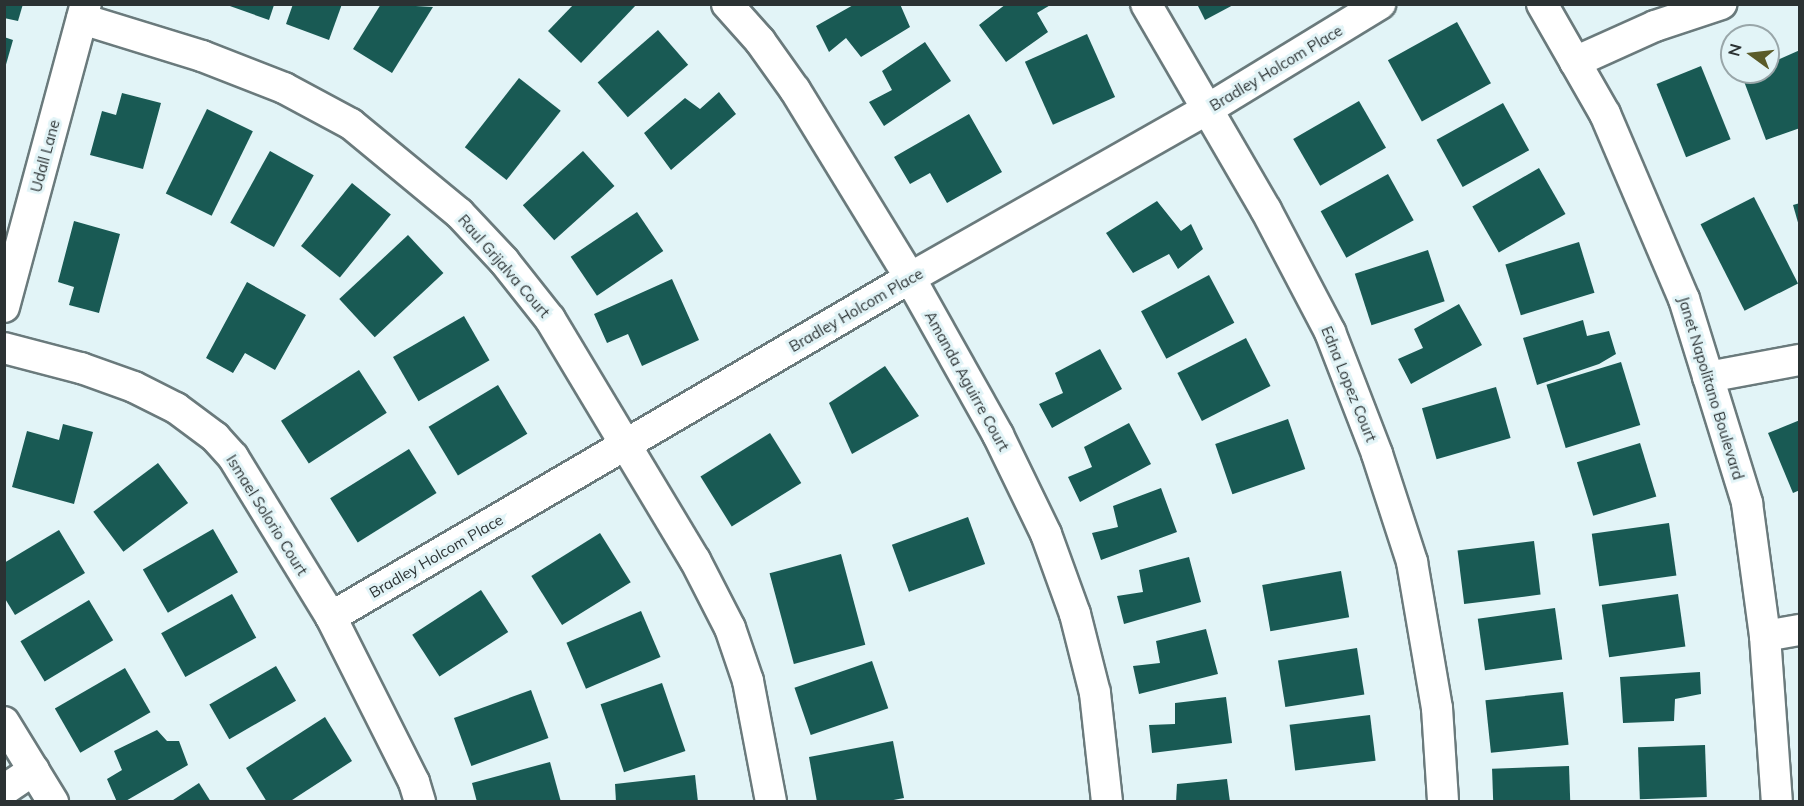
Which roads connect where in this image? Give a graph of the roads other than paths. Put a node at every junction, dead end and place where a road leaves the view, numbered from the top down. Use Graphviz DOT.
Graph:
graph roads {
  1 [pos="727,4"];
  2 [pos="1146,4"];
  3 [pos="1380,4"];
  4 [pos="1542,4"];
  5 [pos="1721,4"];
  6 [pos="84,12"];
  7 [pos="1575,62"];
  8 [pos="1208,109"];
  9 [pos="910,278"];
  10 [pos="4,307"];
  11 [pos="4,348"];
  12 [pos="1800,360"];
  13 [pos="1708,377"];
  14 [pos="626,445"];
  15 [pos="331,617"];
  16 [pos="1800,630"];
  17 [pos="1764,636"];
  18 [pos="4,722"];
  19 [pos="34,770"];
  20 [pos="4,790"];
  21 [pos="53,801"];
  22 [pos="420,801"];
  23 [pos="771,801"];
  24 [pos="1107,801"];
  25 [pos="1443,801"];
  26 [pos="1777,801"];
  1 -- 9 [label="street, Amanda Aguirre Court"];
  2 -- 8 [label="street, Edna Lopez Court"];
  3 -- 8 [label="street, Bradley Holcom Place"];
  4 -- 7 [label="street, Janet Napolitano Boulevard"];
  5 -- 7 [label="street"];
  6 -- 10 [label="street, Udall Lane"];
  6 -- 14 [label="street, Raul Grijalva Court"];
  7 -- 13 [label="street, Janet Napolitano Boulevard"];
  8 -- 9 [label="street, Bradley Holcom Place"];
  8 -- 25 [label="street, Edna Lopez Court"];
  9 -- 14 [label="street, Bradley Holcom Place"];
  9 -- 24 [label="street, Amanda Aguirre Court"];
  11 -- 15 [label="street, Ismael Solorio Court"];
  12 -- 13 [label="street"];
  13 -- 17 [label="street, Janet Napolitano Boulevard"];
  14 -- 15 [label="street, Bradley Holcom Place"];
  14 -- 23 [label="street, Raul Grijalva Court"];
  15 -- 22 [label="street, Ismael Solorio Court"];
  16 -- 17 [label="street"];
  17 -- 26 [label="street, Janet Napolitano Boulevard"];
  18 -- 19 [label="street"];
  19 -- 20 [label="street"];
  19 -- 21 [label="street"];
}
